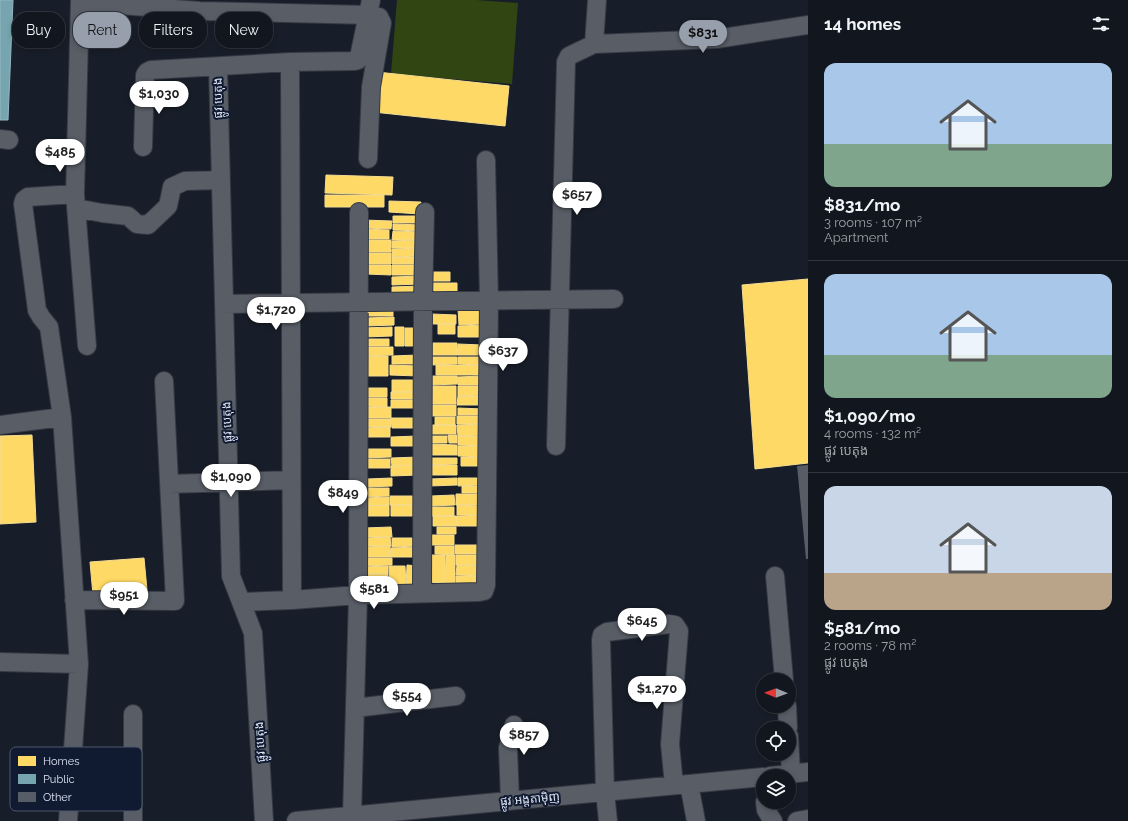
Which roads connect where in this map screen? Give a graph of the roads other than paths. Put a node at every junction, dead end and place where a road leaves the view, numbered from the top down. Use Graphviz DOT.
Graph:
graph roads {
  1 [pos="597,0"];
  2 [pos="80,1"];
  3 [pos="370,7"];
  4 [pos="808,25"];
  5 [pos="594,44"];
  6 [pos="290,62"];
  7 [pos="218,67"];
  8 [pos="143,147"];
  9 [pos="368,159"];
  10 [pos="486,160"];
  11 [pos="220,180"];
  12 [pos="75,201"];
  13 [pos="359,212"];
  14 [pos="425,212"];
  15 [pos="614,299"];
  16 [pos="560,300"];
  17 [pos="489,301"];
  18 [pos="358,302"];
  19 [pos="423,302"];
  20 [pos="291,303"];
  21 [pos="224,304"];
  22 [pos="87,346"];
  23 [pos="164,381"];
  24 [pos="62,417"];
  25 [pos="0,425"];
  26 [pos="556,446"];
  27 [pos="291,480"];
  28 [pos="229,483"];
  29 [pos="169,484"];
  30 [pos="775,576"];
  31 [pos="422,593"];
  32 [pos="358,595"];
  33 [pos="74,600"];
  34 [pos="292,600"];
  35 [pos="241,602"];
  36 [pos="0,662"];
  37 [pos="79,664"];
  38 [pos="783,673"];
  39 [pos="456,696"];
  40 [pos="355,708"];
  41 [pos="133,714"];
  42 [pos="514,725"];
  43 [pos="73,747"];
  44 [pos="133,747"];
  45 [pos="796,760"];
  46 [pos="800,773"];
  47 [pos="756,779"];
  48 [pos="682,784"];
  49 [pos="606,792"];
  50 [pos="510,801"];
  51 [pos="766,809"];
  52 [pos="69,811"];
  53 [pos="428,815"];
  54 [pos="352,816"];
  55 [pos="334,819"];
  56 [pos="808,819"];
  57 [pos="68,821"];
  58 [pos="264,821"];
  59 [pos="296,821"];
  60 [pos="608,821"];
  61 [pos="696,821"];
  62 [pos="773,821"];
  63 [pos="797,821"];
  1 -- 5 [label="street"];
  2 -- 3 [label="street"];
  2 -- 12 [label="street"];
  3 -- 6 [label="street"];
  3 -- 9 [label="street"];
  4 -- 5 [label="street"];
  5 -- 16 [label="street"];
  6 -- 7 [label="street"];
  6 -- 20 [label="street"];
  7 -- 8 [label="street"];
  7 -- 11 [label="street, ផ្លូវ បេតុង"];
  10 -- 17 [label="street"];
  11 -- 12 [label="street"];
  11 -- 21 [label="street, ផ្លូវ បេតុង"];
  12 -- 22 [label="street"];
  12 -- 24 [label="street"];
  13 -- 18 [label="street"];
  14 -- 19 [label="street"];
  15 -- 16 [label="street"];
  16 -- 17 [label="street"];
  16 -- 26 [label="street"];
  17 -- 19 [label="street"];
  17 -- 31 [label="street"];
  18 -- 19 [label="street"];
  18 -- 20 [label="street"];
  18 -- 32 [label="street"];
  19 -- 31 [label="street"];
  20 -- 21 [label="street"];
  20 -- 27 [label="street"];
  21 -- 28 [label="street, ផ្លូវ បេតុង"];
  23 -- 29 [label="street"];
  24 -- 25 [label="street"];
  24 -- 33 [label="street"];
  27 -- 28 [label="street"];
  27 -- 34 [label="street"];
  28 -- 29 [label="street"];
  28 -- 35 [label="street, ផ្លូវ បេតុង"];
  29 -- 33 [label="street"];
  30 -- 38 [label="street"];
  31 -- 32 [label="street"];
  32 -- 34 [label="street"];
  32 -- 40 [label="street"];
  33 -- 37 [label="street"];
  34 -- 35 [label="street"];
  35 -- 58 [label="street, ផ្លូវ បេតុង"];
  36 -- 37 [label="street"];
  37 -- 43 [label="street"];
  39 -- 40 [label="street"];
  40 -- 54 [label="street"];
  41 -- 44 [label="street"];
  42 -- 50 [label="street"];
  45 -- 46 [label="street"];
  47 -- 48 [label="street, ផ្លូវ អង្តតាម៉ិញ"];
  48 -- 49 [label="street, ផ្លូវ អង្តតាម៉ិញ"];
  48 -- 49 [label="street"];
  48 -- 61 [label="street"];
  49 -- 50 [label="street, ផ្លូវ អង្តតាម៉ិញ"];
  49 -- 60 [label="street"];
  50 -- 53 [label="street, ផ្លូវ អង្តតាម៉ិញ"];
  51 -- 62 [label="street"];
  52 -- 57 [label="street"];
  53 -- 54 [label="street, ផ្លូវ អង្តតាម៉ិញ"];
  54 -- 55 [label="street, ផ្លូវ អង្តតាម៉ិញ"];
  55 -- 59 [label="street, ផ្លូវ អង្តតាម៉ិញ"];
  56 -- 63 [label="street"];
}
